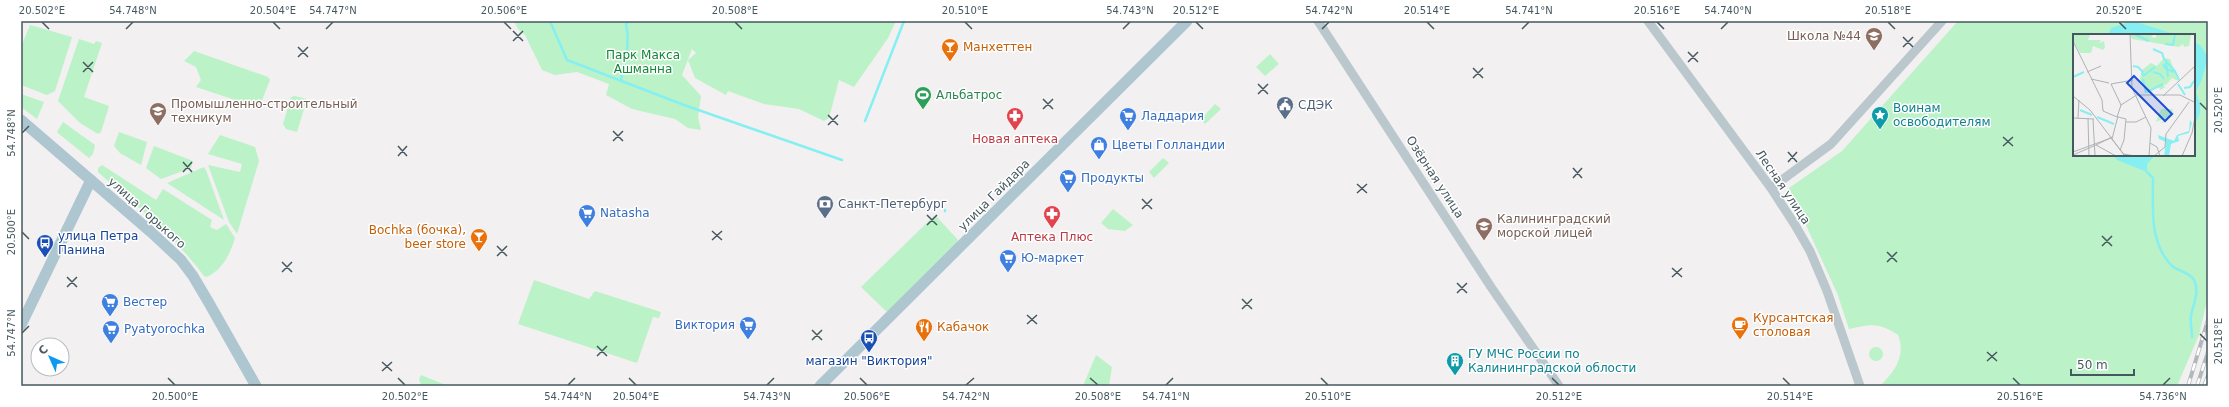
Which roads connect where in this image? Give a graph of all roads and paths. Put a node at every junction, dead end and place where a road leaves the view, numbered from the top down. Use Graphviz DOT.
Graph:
graph roads {
  1 [pos="1187,21"];
  2 [pos="1318,21"];
  3 [pos="1648,21"];
  4 [pos="1942,21"];
  5 [pos="21,120"];
  6 [pos="91,180"];
  7 [pos="1771,188"];
  8 [pos="21,325"];
  9 [pos="256,386"];
  10 [pos="820,386"];
  11 [pos="1559,386"];
  12 [pos="1860,386"];
  1 -- 10 [label="main road, улица Гайдара"];
  2 -- 11 [label="street, Озёрная улица"];
  3 -- 7 [label="street, Лесная улица"];
  4 -- 7 [label="street"];
  5 -- 6 [label="main road, улица Горького"];
  6 -- 8 [label="main road"];
  6 -- 9 [label="main road, улица Горького"];
  7 -- 12 [label="street, Лесная улица"];
}
